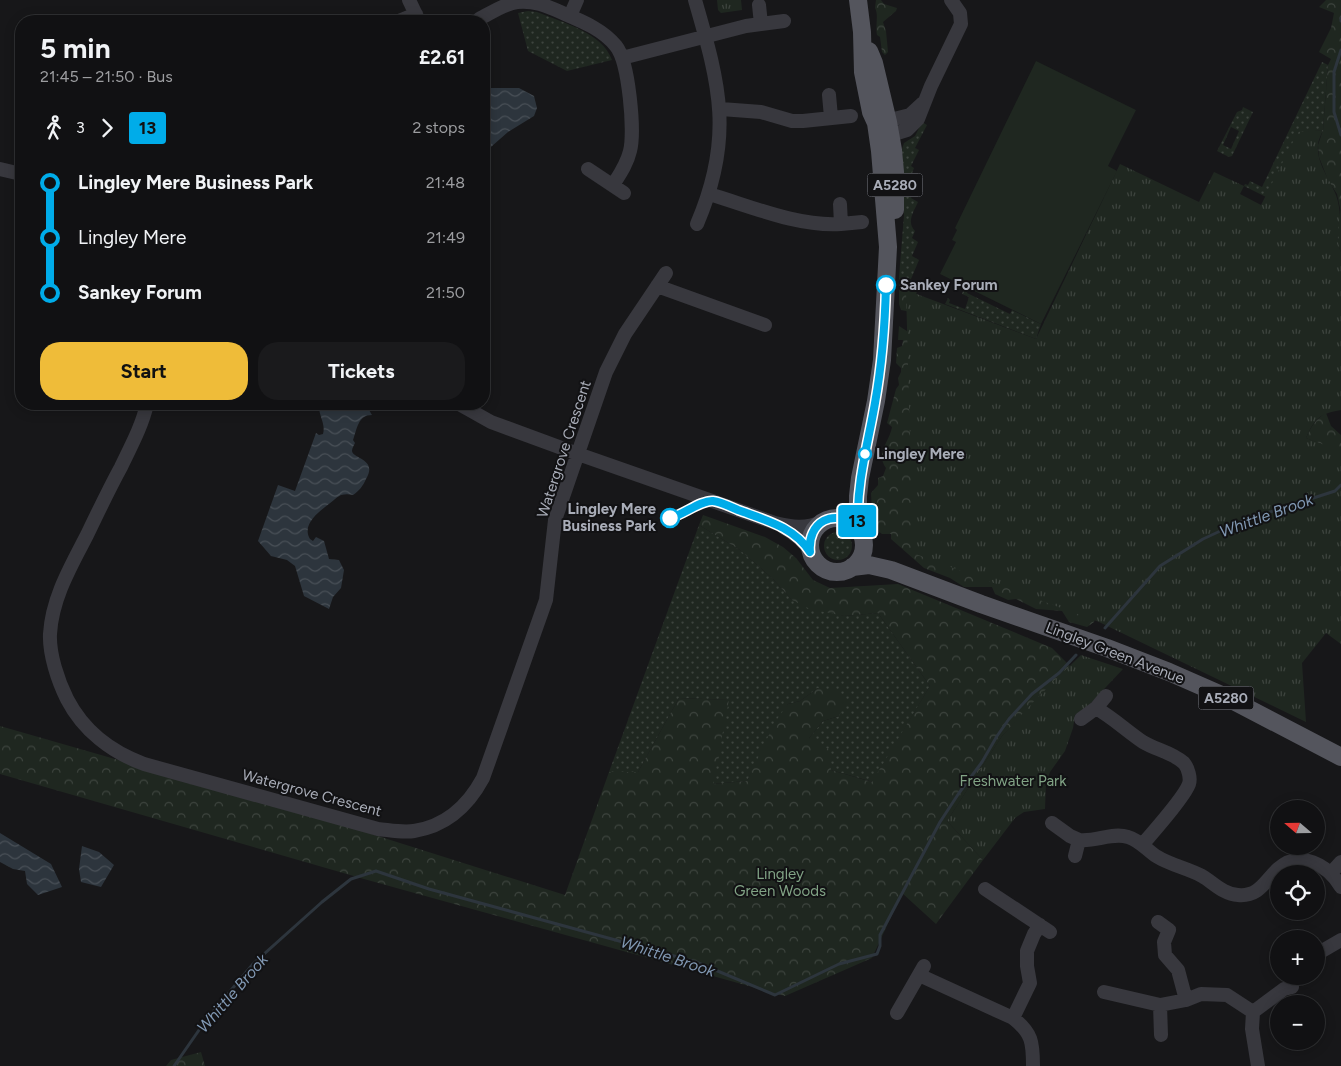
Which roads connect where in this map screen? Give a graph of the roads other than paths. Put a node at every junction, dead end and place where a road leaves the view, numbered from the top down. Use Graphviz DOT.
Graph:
graph roads {
  1 [pos="409,0"];
  2 [pos="576,0"];
  3 [pos="695,0"];
  4 [pos="858,0"];
  5 [pos="951,0"];
  6 [pos="759,5"];
  7 [pos="416,15"];
  8 [pos="486,15"];
  9 [pos="570,16"];
  10 [pos="784,21"];
  11 [pos="761,24"];
  12 [pos="706,37"];
  13 [pos="622,58"];
  14 [pos="829,95"];
  15 [pos="721,109"];
  16 [pos="851,116"];
  17 [pos="831,117"];
  18 [pos="883,130"];
  19 [pos="0,169"];
  20 [pos="588,169"];
  21 [pos="15,173"];
  22 [pos="709,194"];
  23 [pos="840,204"];
  24 [pos="862,222"];
  25 [pos="697,224"];
  26 [pos="841,224"];
  27 [pos="666,273"];
  28 [pos="658,286"];
  29 [pos="765,325"];
  30 [pos="145,410"];
  31 [pos="469,410"];
  32 [pos="578,454"];
  33 [pos="860,478"];
  34 [pos="827,520"];
  35 [pos="775,523"];
  36 [pos="861,534"];
  37 [pos="810,552"];
  38 [pos="852,567"];
  39 [pos="910,577"];
  40 [pos="1106,696"];
  41 [pos="1096,708"];
  42 [pos="1081,719"];
  43 [pos="1341,757"];
  44 [pos="1052,823"];
  45 [pos="1079,840"];
  46 [pos="1142,845"];
  47 [pos="1075,856"];
  48 [pos="1341,862"];
  49 [pos="1331,873"];
  50 [pos="1341,887"];
  51 [pos="984,889"];
  52 [pos="1158,922"];
  53 [pos="1341,940"];
  54 [pos="1325,949"];
  55 [pos="1292,987"];
  56 [pos="1104,992"];
  57 [pos="1186,1000"];
  58 [pos="1160,1005"];
  59 [pos="1253,1012"];
  60 [pos="897,1013"];
  61 [pos="1012,1018"];
  62 [pos="1161,1035"];
  63 [pos="1033,1066"];
  64 [pos="1258,1066"];
  1 -- 7 [label="street"];
  2 -- 9 [label="street"];
  3 -- 12 [label="street"];
  4 -- 18 [label="main road, A5280"];
  5 -- 18 [label="street"];
  6 -- 11 [label="street"];
  8 -- 9 [label="street"];
  9 -- 13 [label="street"];
  10 -- 11 [label="street"];
  11 -- 12 [label="street"];
  12 -- 13 [label="street"];
  12 -- 15 [label="street"];
  13 -- 20 [label="street"];
  14 -- 17 [label="street"];
  15 -- 17 [label="street"];
  15 -- 22 [label="street"];
  16 -- 17 [label="street"];
  18 -- 33 [label="main road, A5280"];
  19 -- 21 [label="street"];
  22 -- 25 [label="street"];
  22 -- 26 [label="street"];
  23 -- 26 [label="street"];
  24 -- 26 [label="street"];
  27 -- 28 [label="street, Watergrove Crescent"];
  28 -- 29 [label="street"];
  28 -- 32 [label="street, Watergrove Crescent"];
  30 -- 32 [label="street, Watergrove Crescent"];
  31 -- 32 [label="street"];
  32 -- 35 [label="street"];
  33 -- 34 [label="main road, A5280"];
  33 -- 36 [label="main road, A5280"];
  34 -- 35 [label="street"];
  34 -- 36 [label="main road, A5280"];
  34 -- 37 [label="main road, A5280"];
  35 -- 37 [label="street"];
  36 -- 38 [label="main road, A5280"];
  36 -- 39 [label="main road, Lingley Green Avenue / A5280"];
  37 -- 38 [label="main road, A5280"];
  38 -- 39 [label="main road, Lingley Green Avenue / A5280"];
  39 -- 43 [label="main road, Lingley Green Avenue / A5280"];
  40 -- 41 [label="street"];
  41 -- 42 [label="street"];
  41 -- 46 [label="street"];
  44 -- 45 [label="street"];
  45 -- 46 [label="street"];
  45 -- 47 [label="street"];
  46 -- 49 [label="street"];
  48 -- 49 [label="street"];
  49 -- 50 [label="street"];
  51 -- 61 [label="street"];
  52 -- 57 [label="street"];
  53 -- 54 [label="street"];
  55 -- 59 [label="street"];
  56 -- 58 [label="street"];
  57 -- 58 [label="street"];
  57 -- 59 [label="street"];
  58 -- 62 [label="street"];
  59 -- 64 [label="street"];
  60 -- 61 [label="street"];
  61 -- 63 [label="street"];
}
